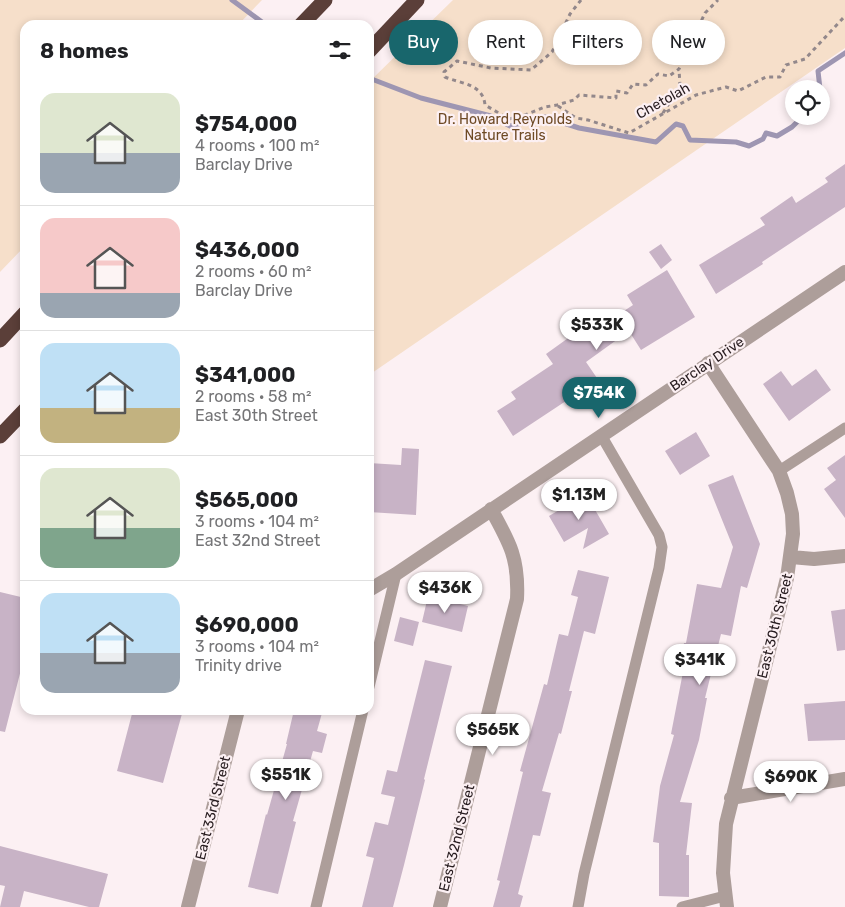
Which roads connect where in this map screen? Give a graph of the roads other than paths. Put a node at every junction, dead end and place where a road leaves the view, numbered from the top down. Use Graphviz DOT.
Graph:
graph roads {
  1 [pos="325,0"];
  2 [pos="417,0"];
  3 [pos="306,20"];
  4 [pos="374,45"];
  5 [pos="845,272"];
  6 [pos="20,319"];
  7 [pos="0,340"];
  8 [pos="708,363"];
  9 [pos="20,415"];
  10 [pos="845,428"];
  11 [pos="601,435"];
  12 [pos="0,436"];
  13 [pos="779,471"];
  14 [pos="491,509"];
  15 [pos="845,556"];
  16 [pos="791,558"];
  17 [pos="396,574"];
  18 [pos="374,587"];
  19 [pos="374,666"];
  20 [pos="237,715"];
  21 [pos="362,715"];
  22 [pos="845,779"];
  23 [pos="731,798"];
  24 [pos="584,874"];
  25 [pos="726,902"];
  26 [pos="188,907"];
  27 [pos="316,907"];
  28 [pos="440,907"];
  29 [pos="578,907"];
  30 [pos="584,907"];
  31 [pos="682,907"];
  1 -- 3 [label="highway"];
  2 -- 4 [label="highway"];
  5 -- 8 [label="street, Barclay Drive"];
  6 -- 7 [label="highway"];
  8 -- 11 [label="street, Barclay Drive"];
  8 -- 13 [label="street, East 30th Street"];
  9 -- 12 [label="highway"];
  10 -- 13 [label="lane"];
  11 -- 14 [label="street, Barclay Drive"];
  11 -- 24 [label="lane"];
  13 -- 16 [label="street, East 30th Street"];
  14 -- 17 [label="street, Barclay Drive"];
  14 -- 28 [label="street, East 32nd Street"];
  15 -- 16 [label="street"];
  16 -- 23 [label="street, East 30th Street"];
  17 -- 18 [label="street, Barclay Drive"];
  17 -- 19 [label="lane"];
  20 -- 26 [label="street, East 33rd Street"];
  21 -- 27 [label="lane"];
  22 -- 23 [label="street"];
  23 -- 25 [label="street, East 30th Street"];
  24 -- 29 [label="lane"];
  24 -- 30 [label="lane"];
  25 -- 31 [label="lane"];
}
